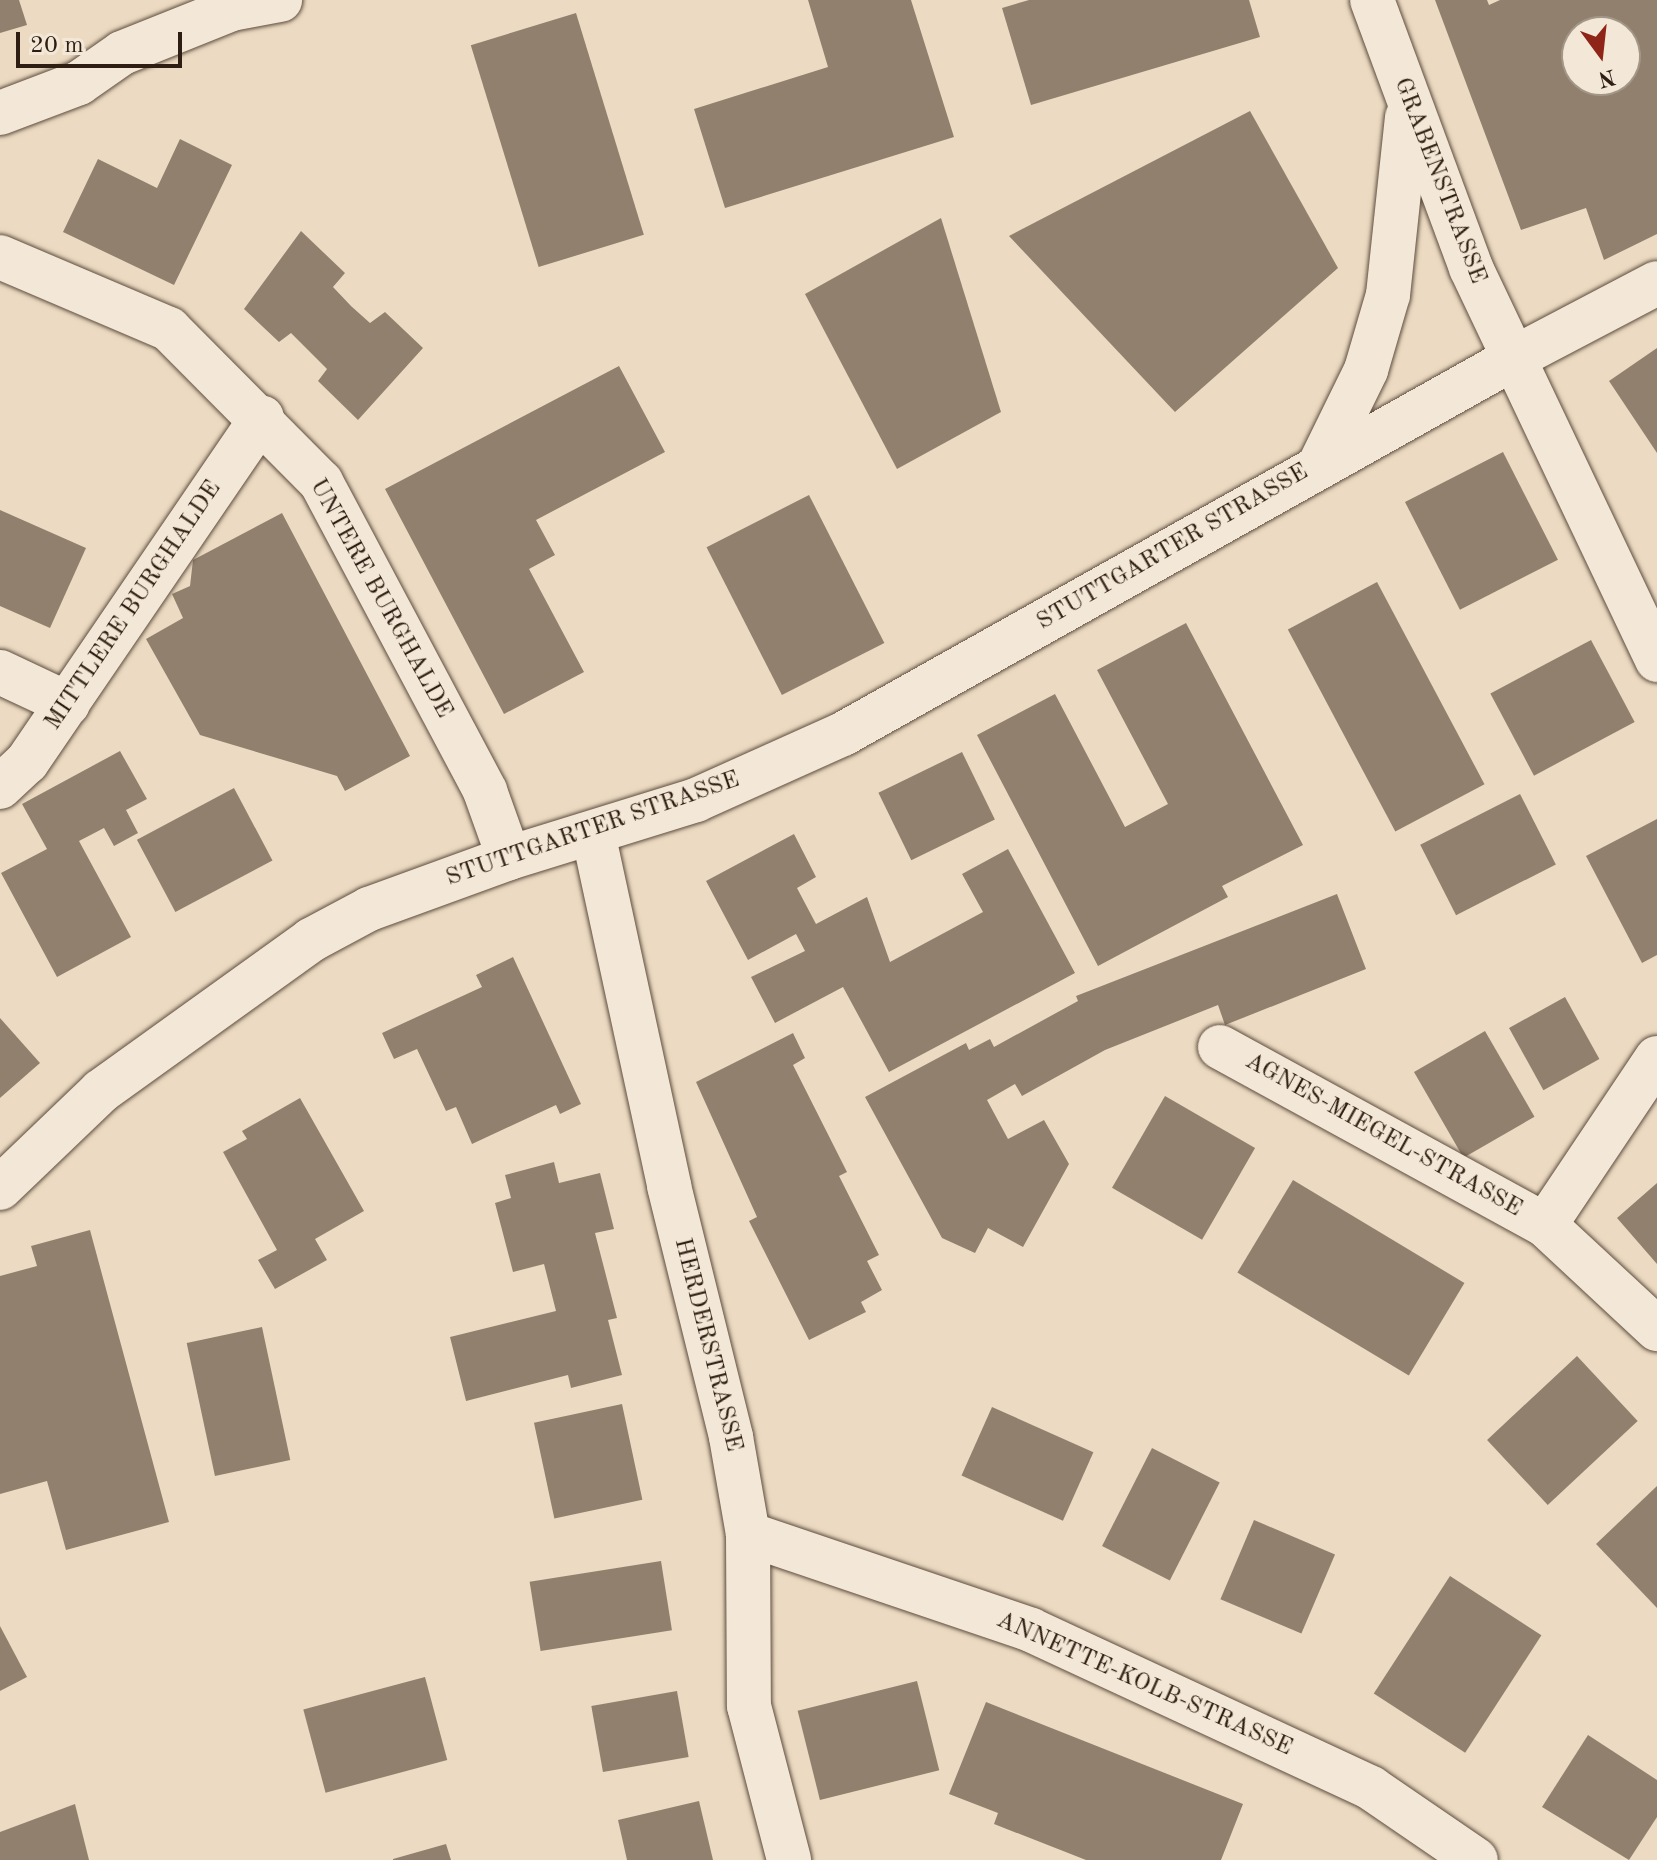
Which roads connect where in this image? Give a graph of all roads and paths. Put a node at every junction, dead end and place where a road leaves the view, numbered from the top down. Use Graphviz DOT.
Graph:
graph roads {
  1 [pos="280,0"];
  2 [pos="1372,0"];
  3 [pos="1408,106"];
  4 [pos="0,113"];
  5 [pos="0,257"];
  6 [pos="1657,283"];
  7 [pos="1514,358"];
  8 [pos="262,418"];
  9 [pos="1320,464"];
  10 [pos="1657,660"];
  11 [pos="0,672"];
  12 [pos="68,704"];
  13 [pos="0,787"];
  14 [pos="593,833"];
  15 [pos="509,858"];
  16 [pos="1220,1047"];
  17 [pos="1657,1058"];
  18 [pos="0,1188"];
  19 [pos="1545,1225"];
  20 [pos="1657,1329"];
  21 [pos="748,1534"];
  22 [pos="789,1860"];
  23 [pos="1476,1860"];
  1 -- 4 [label="street"];
  2 -- 3 [label="street, GRABENSTRASSE"];
  3 -- 7 [label="street, GRABENSTRASSE"];
  3 -- 9 [label="street"];
  5 -- 8 [label="street, UNTERE BURGHALDE"];
  6 -- 7 [label="street, STUTTGARTER STRASSE"];
  7 -- 9 [label="street, STUTTGARTER STRASSE"];
  7 -- 10 [label="street, GRABENSTRASSE"];
  8 -- 12 [label="street, MITTLERE BURGHALDE"];
  8 -- 15 [label="street, UNTERE BURGHALDE"];
  9 -- 14 [label="street, STUTTGARTER STRASSE"];
  11 -- 12 [label="street"];
  12 -- 13 [label="street, MITTLERE BURGHALDE"];
  14 -- 15 [label="street, STUTTGARTER STRASSE"];
  14 -- 21 [label="street, HERDERSTRASSE"];
  15 -- 18 [label="street, STUTTGARTER STRASSE"];
  16 -- 19 [label="street, AGNES-MIEGEL-STRASSE"];
  17 -- 19 [label="street, AGNES-MIEGEL-STRASSE"];
  19 -- 20 [label="street, AGNES-MIEGEL-STRASSE"];
  21 -- 22 [label="street, HERDERSTRASSE"];
  21 -- 23 [label="street, ANNETTE-KOLB-STRASSE"];
}
